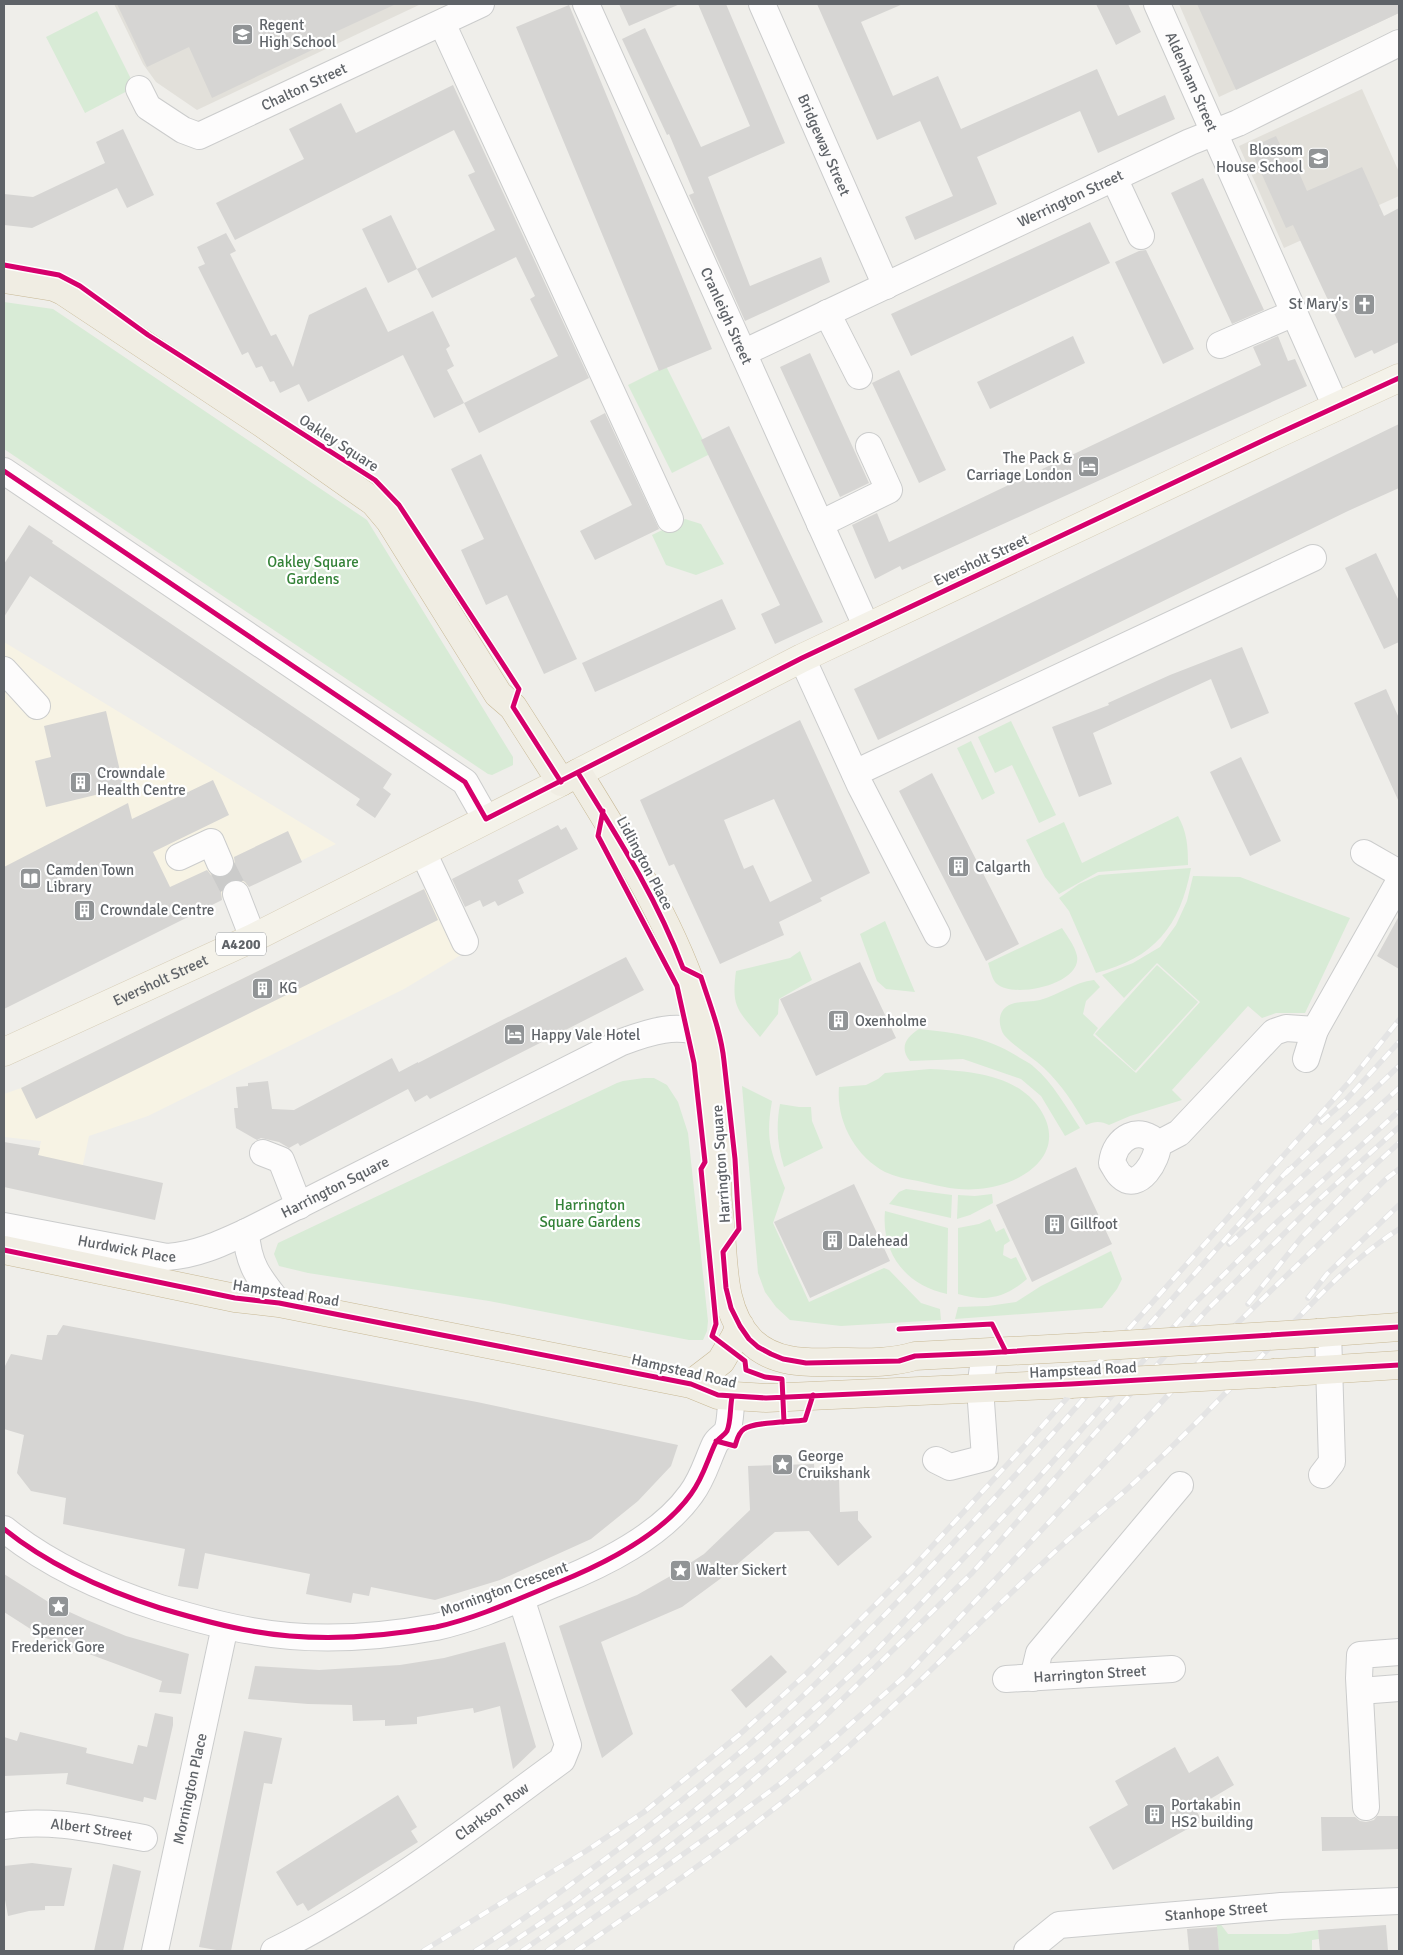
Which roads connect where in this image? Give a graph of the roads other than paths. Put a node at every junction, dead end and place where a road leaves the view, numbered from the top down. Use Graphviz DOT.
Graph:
graph roads {
  1 [pos="482,4"];
  2 [pos="586,4"];
  3 [pos="762,4"];
  4 [pos="1157,4"];
  5 [pos="442,23"];
  6 [pos="1399,43"];
  7 [pos="139,89"];
  8 [pos="1214,132"];
  9 [pos="1114,178"];
  10 [pos="1141,236"];
  11 [pos="4,279"];
  12 [pos="886,286"];
  13 [pos="827,313"];
  14 [pos="1294,313"];
  15 [pos="1220,346"];
  16 [pos="743,352"];
  17 [pos="859,376"];
  18 [pos="1399,378"];
  19 [pos="1336,407"];
  20 [pos="869,446"];
  21 [pos="4,471"];
  22 [pos="670,519"];
  23 [pos="820,524"];
  24 [pos="1313,558"];
  25 [pos="868,628"];
  26 [pos="802,658"];
  27 [pos="4,670"];
  28 [pos="37,706"];
  29 [pos="855,773"];
  30 [pos="570,777"];
  31 [pos="486,820"];
  32 [pos="423,852"];
  33 [pos="1364,853"];
  34 [pos="179,857"];
  35 [pos="220,863"];
  36 [pos="1399,873"];
  37 [pos="1399,882"];
  38 [pos="236,894"];
  39 [pos="937,934"];
  40 [pos="253,938"];
  41 [pos="465,942"];
  42 [pos="1315,1030"];
  43 [pos="706,1035"];
  44 [pos="4,1052"];
  45 [pos="1306,1060"];
  46 [pos="1158,1144"];
  47 [pos="263,1154"];
  48 [pos="299,1206"];
  49 [pos="4,1226"];
  50 [pos="246,1232"];
  51 [pos="4,1250"];
  52 [pos="279,1303"];
  53 [pos="740,1326"];
  54 [pos="1399,1327"];
  55 [pos="1323,1332"];
  56 [pos="984,1354"];
  57 [pos="915,1356"];
  58 [pos="1399,1365"];
  59 [pos="1330,1370"];
  60 [pos="691,1384"];
  61 [pos="980,1388"];
  62 [pos="725,1396"];
  63 [pos="936,1460"];
  64 [pos="1322,1475"];
  65 [pos="1180,1485"];
  66 [pos="4,1529"];
  67 [pos="520,1598"];
  68 [pos="225,1626"];
  69 [pos="1399,1652"];
  70 [pos="1172,1669"];
  71 [pos="1033,1678"];
  72 [pos="1006,1680"];
  73 [pos="1399,1688"];
  74 [pos="1360,1691"];
  75 [pos="1366,1807"];
  76 [pos="4,1826"];
  77 [pos="144,1838"];
  78 [pos="1399,1901"];
  79 [pos="1033,1946"];
  80 [pos="155,1951"];
  81 [pos="274,1951"];
  1 -- 5 [label="street, Chalton Street"];
  2 -- 16 [label="street, Cranleigh Street"];
  3 -- 12 [label="street, Bridgeway Street"];
  4 -- 8 [label="street, Aldenham Street"];
  5 -- 7 [label="street, Chalton Street"];
  5 -- 22 [label="street"];
  6 -- 8 [label="street, Werrington Street"];
  8 -- 9 [label="street, Werrington Street"];
  8 -- 14 [label="street, Aldenham Street"];
  9 -- 10 [label="street"];
  9 -- 12 [label="street, Werrington Street"];
  11 -- 30 [label="highway, Oakley Square"];
  12 -- 13 [label="street, Werrington Street"];
  13 -- 16 [label="street, Werrington Street"];
  13 -- 17 [label="street"];
  14 -- 15 [label="street"];
  14 -- 19 [label="street, Aldenham Street"];
  16 -- 23 [label="street, Cranleigh Street"];
  18 -- 19 [label="main road, Eversholt Street / A4200"];
  19 -- 25 [label="main road, Eversholt Street / A4200"];
  20 -- 23 [label="street"];
  21 -- 31 [label="street"];
  23 -- 25 [label="street, Cranleigh Street"];
  24 -- 29 [label="street"];
  25 -- 26 [label="main road, Eversholt Street / A4200"];
  26 -- 29 [label="street"];
  26 -- 30 [label="main road, Eversholt Street / A4200"];
  27 -- 28 [label="street"];
  29 -- 39 [label="street"];
  30 -- 31 [label="main road, A4200"];
  30 -- 43 [label="highway, Lidlington Place"];
  31 -- 32 [label="main road, A4200"];
  32 -- 40 [label="main road, Eversholt Street / A4200"];
  32 -- 41 [label="street"];
  33 -- 36 [label="street"];
  34 -- 35 [label="street"];
  37 -- 42 [label="street"];
  38 -- 40 [label="street"];
  40 -- 44 [label="main road, Eversholt Street / A4200"];
  42 -- 45 [label="street"];
  42 -- 46 [label="street"];
  43 -- 48 [label="street, Harrington Square"];
  43 -- 53 [label="highway, Harrington Square"];
  47 -- 48 [label="street"];
  48 -- 50 [label="street, Harrington Square"];
  49 -- 50 [label="street, Hurdwick Place"];
  50 -- 52 [label="street"];
  51 -- 52 [label="highway, Hampstead Road"];
  52 -- 60 [label="highway, Hampstead Road"];
  53 -- 57 [label="highway, Harrington Square"];
  53 -- 60 [label="highway"];
  54 -- 55 [label="highway, Hampstead Road"];
  55 -- 56 [label="highway, Hampstead Road, bridge"];
  55 -- 59 [label="street"];
  56 -- 57 [label="highway, Hampstead Road"];
  56 -- 61 [label="street"];
  58 -- 59 [label="highway, Hampstead Road"];
  59 -- 61 [label="highway, Hampstead Road, bridge"];
  59 -- 64 [label="street"];
  60 -- 62 [label="highway, Hampstead Road"];
  61 -- 62 [label="highway, Hampstead Road"];
  61 -- 63 [label="street"];
  62 -- 67 [label="street, Mornington Crescent"];
  65 -- 71 [label="street"];
  66 -- 68 [label="street, Mornington Crescent"];
  67 -- 68 [label="street, Mornington Crescent"];
  67 -- 81 [label="street, Clarkson Row"];
  68 -- 80 [label="street, Mornington Place"];
  69 -- 74 [label="street"];
  70 -- 71 [label="street, Harrington Street"];
  71 -- 72 [label="street, Harrington Street"];
  73 -- 74 [label="street"];
  74 -- 75 [label="street"];
  76 -- 77 [label="street, Albert Street"];
  78 -- 79 [label="street, Stanhope Street"];
}
